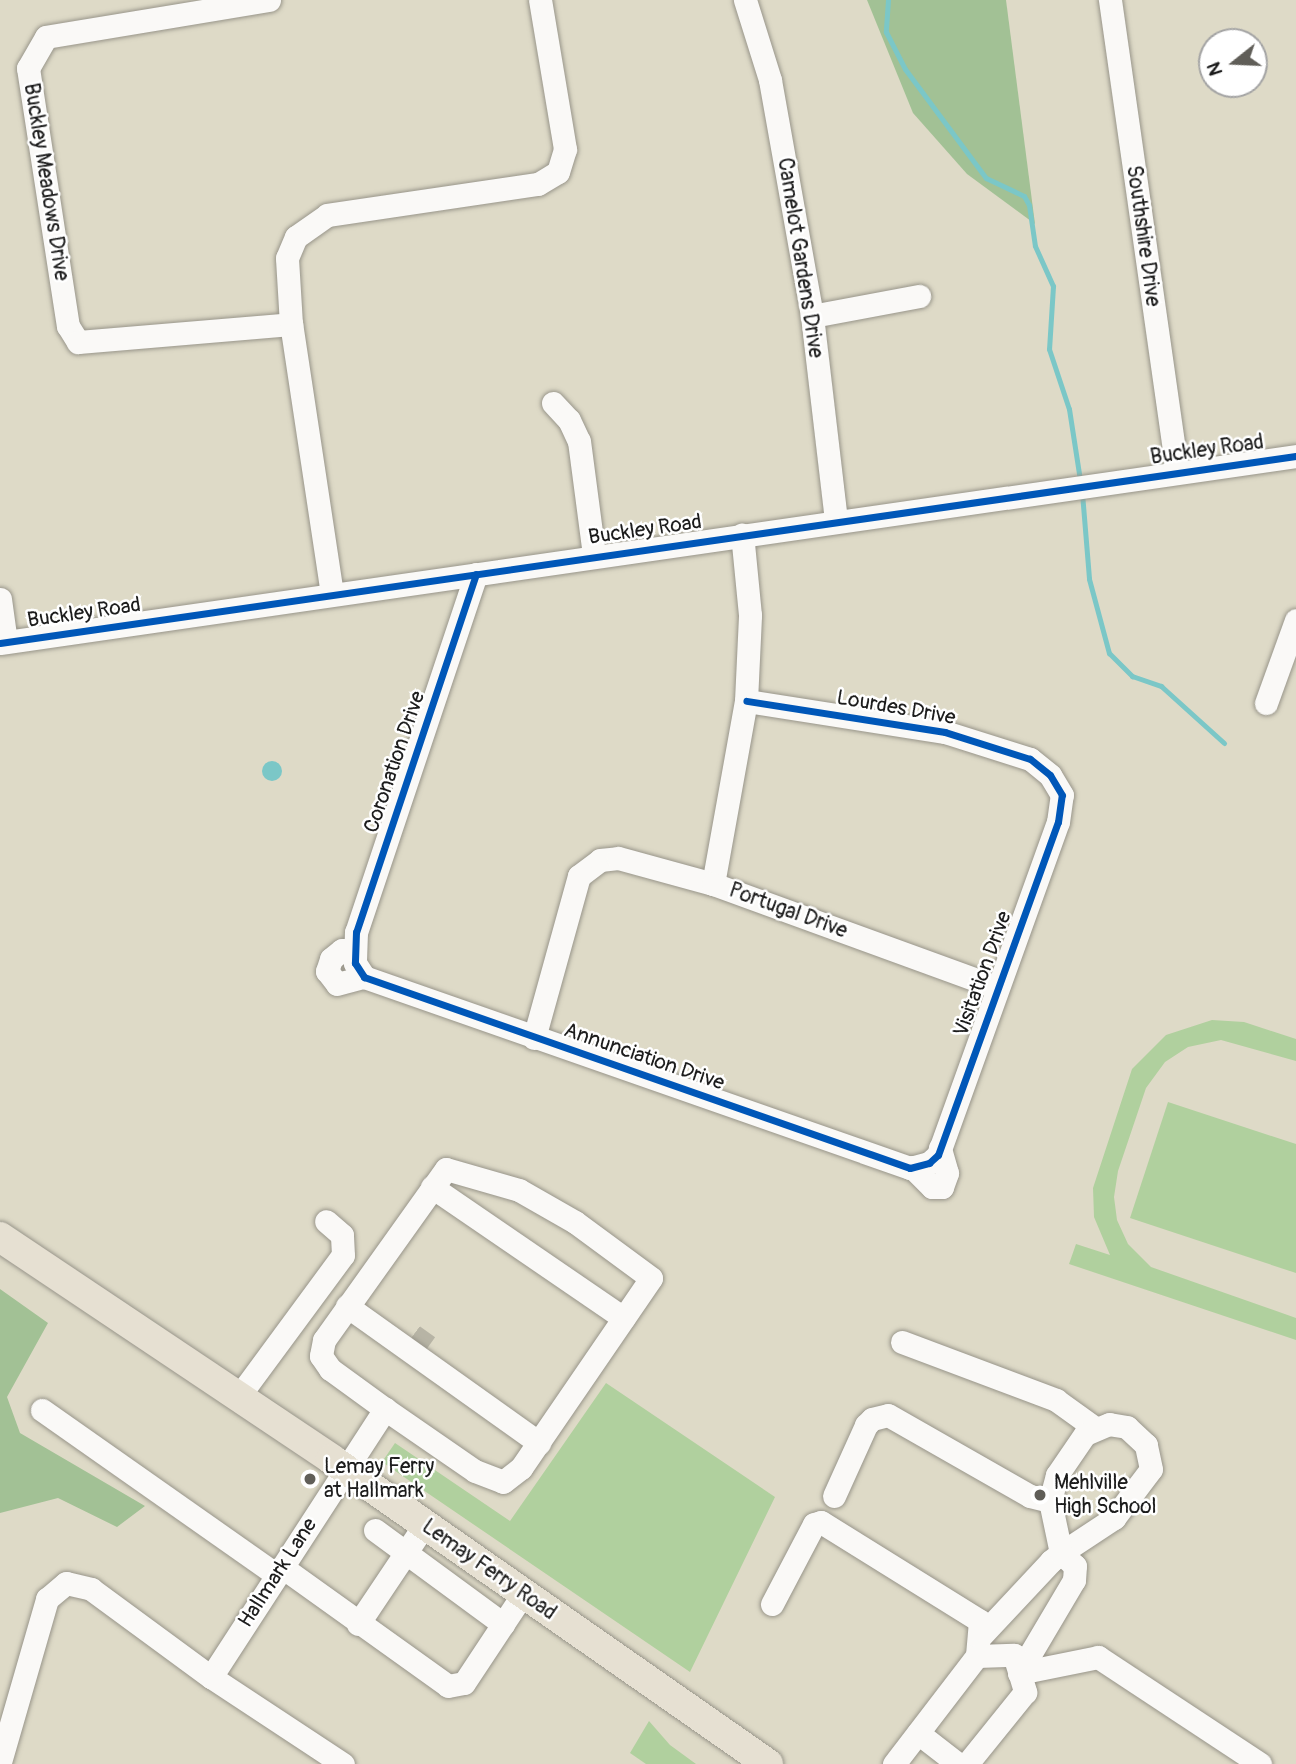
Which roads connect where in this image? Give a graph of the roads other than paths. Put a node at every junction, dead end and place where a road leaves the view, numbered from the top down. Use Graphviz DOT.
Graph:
graph roads {
  1 [pos="269,0"];
  2 [pos="540,0"];
  3 [pos="746,0"];
  4 [pos="1110,0"];
  5 [pos="919,296"];
  6 [pos="812,316"];
  7 [pos="291,324"];
  8 [pos="553,402"];
  9 [pos="1296,456"];
  10 [pos="1177,472"];
  11 [pos="836,520"];
  12 [pos="741,534"];
  13 [pos="594,555"];
  14 [pos="476,574"];
  15 [pos="332,594"];
  16 [pos="0,599"];
  17 [pos="1296,620"];
  18 [pos="3,643"];
  19 [pos="746,701"];
  20 [pos="1266,703"];
  21 [pos="1062,795"];
  22 [pos="713,884"];
  23 [pos="358,963"];
  24 [pos="996,987"];
  25 [pos="534,1038"];
  26 [pos="927,1159"];
  27 [pos="432,1187"];
  28 [pos="326,1221"];
  29 [pos="0,1237"];
  30 [pos="347,1306"];
  31 [pos="623,1318"];
  32 [pos="384,1332"];
  33 [pos="902,1342"];
  34 [pos="435,1369"];
  35 [pos="239,1396"];
  36 [pos="385,1409"];
  37 [pos="42,1410"];
  38 [pos="1102,1426"];
  39 [pos="539,1443"];
  40 [pos="345,1469"];
  41 [pos="834,1496"];
  42 [pos="1050,1501"];
  43 [pos="425,1524"];
  44 [pos="375,1530"];
  45 [pos="405,1552"];
  46 [pos="1061,1553"];
  47 [pos="280,1571"];
  48 [pos="523,1594"];
  49 [pos="772,1604"];
  50 [pos="358,1624"];
  51 [pos="503,1624"];
  52 [pos="978,1647"];
  53 [pos="1019,1674"];
  54 [pos="211,1677"];
  55 [pos="918,1732"];
  56 [pos="0,1762"];
  57 [pos="967,1763"];
  58 [pos="343,1764"];
  59 [pos="768,1764"];
  60 [pos="894,1764"];
  61 [pos="1260,1764"];
  1 -- 7 [label="street, Buckley Meadows Drive"];
  2 -- 7 [label="street"];
  3 -- 6 [label="street, Camelot Gardens Drive"];
  4 -- 10 [label="street, Southshire Drive"];
  5 -- 6 [label="street"];
  6 -- 11 [label="street, Camelot Gardens Drive"];
  7 -- 15 [label="street"];
  8 -- 13 [label="street"];
  9 -- 10 [label="street, Buckley Road"];
  10 -- 11 [label="street, Buckley Road"];
  11 -- 12 [label="street, Buckley Road"];
  12 -- 13 [label="street, Buckley Road"];
  12 -- 19 [label="street"];
  13 -- 14 [label="street, Buckley Road"];
  14 -- 15 [label="street, Buckley Road"];
  14 -- 23 [label="street, Coronation Drive"];
  15 -- 18 [label="street, Buckley Road"];
  16 -- 18 [label="street"];
  17 -- 20 [label="street"];
  19 -- 21 [label="street, Lourdes Drive"];
  19 -- 22 [label="street"];
  21 -- 24 [label="street, Visitation Drive"];
  22 -- 24 [label="street, Portugal Drive"];
  22 -- 25 [label="street, Portugal Drive"];
  23 -- 25 [label="street, Annunciation Drive"];
  24 -- 26 [label="street, Visitation Drive"];
  25 -- 26 [label="street, Annunciation Drive"];
  27 -- 30 [label="street"];
  27 -- 31 [label="street"];
  27 -- 31 [label="street"];
  28 -- 35 [label="street"];
  29 -- 35 [label="main road, Lemay Ferry Road"];
  30 -- 32 [label="street"];
  30 -- 36 [label="street"];
  31 -- 39 [label="street"];
  32 -- 34 [label="street"];
  32 -- 34 [label="street"];
  33 -- 38 [label="street"];
  34 -- 39 [label="street"];
  35 -- 40 [label="main road, Lemay Ferry Road"];
  36 -- 39 [label="street"];
  36 -- 40 [label="street, Hallmark Lane"];
  37 -- 47 [label="street"];
  38 -- 42 [label="street"];
  38 -- 46 [label="street"];
  40 -- 43 [label="main road, Lemay Ferry Road"];
  40 -- 47 [label="street, Hallmark Lane"];
  41 -- 42 [label="street"];
  42 -- 46 [label="street"];
  43 -- 45 [label="street"];
  43 -- 48 [label="main road, Lemay Ferry Road"];
  44 -- 45 [label="street"];
  45 -- 50 [label="street"];
  45 -- 51 [label="street"];
  46 -- 52 [label="street"];
  46 -- 53 [label="street"];
  47 -- 50 [label="street"];
  47 -- 54 [label="street, Hallmark Lane"];
  48 -- 51 [label="street"];
  48 -- 59 [label="main road, Lemay Ferry Road"];
  49 -- 52 [label="street"];
  50 -- 51 [label="street"];
  52 -- 53 [label="street"];
  52 -- 55 [label="street"];
  53 -- 57 [label="street"];
  53 -- 61 [label="street"];
  54 -- 56 [label="street"];
  54 -- 58 [label="street"];
  55 -- 57 [label="street"];
  55 -- 60 [label="street"];
}
